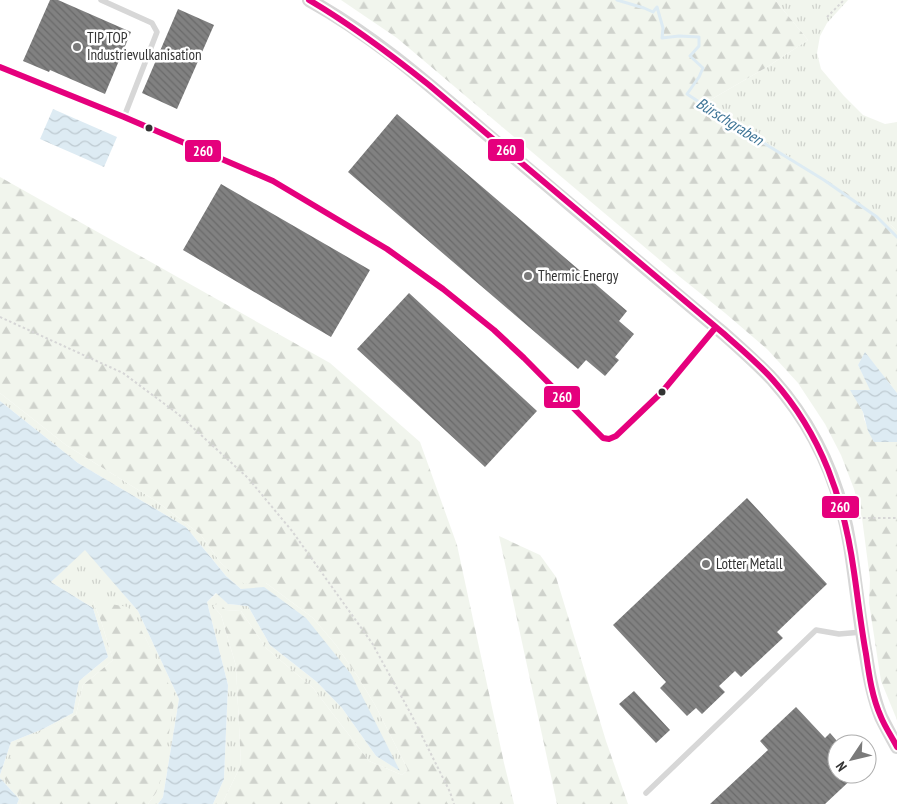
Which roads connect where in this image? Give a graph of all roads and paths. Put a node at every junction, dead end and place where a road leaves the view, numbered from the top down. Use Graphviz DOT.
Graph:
graph roads {
  1 [pos="101,0"];
  2 [pos="308,0"];
  3 [pos="844,0"];
  4 [pos="827,17"];
  5 [pos="0,67"];
  6 [pos="124,117"];
  7 [pos="0,317"];
  8 [pos="716,327"];
  9 [pos="858,518"];
  10 [pos="897,518"];
  11 [pos="862,632"];
  12 [pos="897,748"];
  13 [pos="646,793"];
  14 [pos="454,804"];
  1 -- 6 [label="lane"];
  2 -- 8 [label="street"];
  3 -- 4 [label="path"];
  5 -- 6 [label="lane"];
  6 -- 8 [label="lane"];
  7 -- 14 [label="path"];
  8 -- 11 [label="street"];
  9 -- 10 [label="path"];
  11 -- 12 [label="street"];
  11 -- 13 [label="lane"];
}
